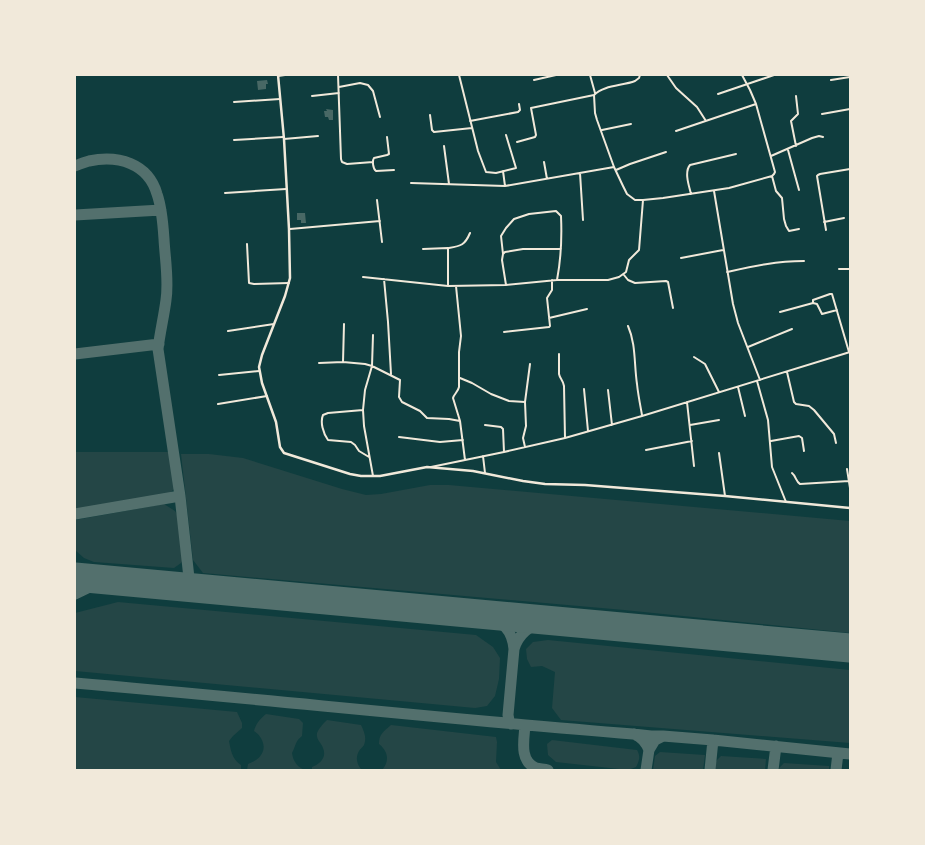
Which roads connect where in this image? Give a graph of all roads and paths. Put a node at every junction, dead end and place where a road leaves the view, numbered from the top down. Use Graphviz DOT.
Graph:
graph roads {
  1 [pos="278,75"];
  2 [pos="285,75"];
  3 [pos="338,75"];
  4 [pos="459,75"];
  5 [pos="556,75"];
  6 [pos="590,75"];
  7 [pos="640,75"];
  8 [pos="666,75"];
  9 [pos="742,75"];
  10 [pos="760,75"];
  11 [pos="774,75"];
  12 [pos="850,77"];
  13 [pos="762,79"];
  14 [pos="534,80"];
  15 [pos="831,80"];
  16 [pos="747,84"];
  17 [pos="338,86"];
  18 [pos="850,91"];
  19 [pos="339,94"];
  20 [pos="594,94"];
  21 [pos="718,94"];
  22 [pos="312,96"];
  23 [pos="796,96"];
  24 [pos="280,99"];
  25 [pos="850,99"];
  26 [pos="234,102"];
  27 [pos="519,104"];
  28 [pos="756,104"];
  29 [pos="850,109"];
  30 [pos="822,114"];
  31 [pos="430,115"];
  32 [pos="380,117"];
  33 [pos="470,121"];
  34 [pos="706,121"];
  35 [pos="632,124"];
  36 [pos="472,128"];
  37 [pos="601,130"];
  38 [pos="676,131"];
  39 [pos="506,135"];
  40 [pos="318,136"];
  41 [pos="387,137"];
  42 [pos="823,137"];
  43 [pos="284,138"];
  44 [pos="234,140"];
  45 [pos="517,142"];
  46 [pos="444,146"];
  47 [pos="796,146"];
  48 [pos="788,150"];
  49 [pos="666,152"];
  50 [pos="736,154"];
  51 [pos="770,156"];
  52 [pos="373,162"];
  53 [pos="544,162"];
  54 [pos="614,167"];
  55 [pos="850,169"];
  56 [pos="394,170"];
  57 [pos="503,171"];
  58 [pos="616,171"];
  59 [pos="580,173"];
  60 [pos="772,176"];
  61 [pos="547,179"];
  62 [pos="411,184"];
  63 [pos="449,184"];
  64 [pos="505,186"];
  65 [pos="286,189"];
  66 [pos="799,190"];
  67 [pos="714,191"];
  68 [pos="224,193"];
  69 [pos="691,194"];
  70 [pos="377,200"];
  71 [pos="643,200"];
  72 [pos="844,218"];
  73 [pos="583,220"];
  74 [pos="380,221"];
  75 [pos="824,222"];
  76 [pos="289,229"];
  77 [pos="799,229"];
  78 [pos="826,230"];
  79 [pos="470,233"];
  80 [pos="382,242"];
  81 [pos="247,244"];
  82 [pos="448,248"];
  83 [pos="423,249"];
  84 [pos="561,249"];
  85 [pos="723,250"];
  86 [pos="503,254"];
  87 [pos="681,258"];
  88 [pos="804,261"];
  89 [pos="839,269"];
  90 [pos="850,269"];
  91 [pos="727,272"];
  92 [pos="624,274"];
  93 [pos="363,277"];
  94 [pos="384,280"];
  95 [pos="552,280"];
  96 [pos="557,280"];
  97 [pos="289,284"];
  98 [pos="506,285"];
  99 [pos="448,286"];
  100 [pos="456,286"];
  101 [pos="813,303"];
  102 [pos="673,308"];
  103 [pos="587,309"];
  104 [pos="837,310"];
  105 [pos="780,312"];
  106 [pos="549,318"];
  107 [pos="274,324"];
  108 [pos="344,324"];
  109 [pos="628,326"];
  110 [pos="792,329"];
  111 [pos="228,331"];
  112 [pos="504,332"];
  113 [pos="373,335"];
  114 [pos="748,347"];
  115 [pos="850,352"];
  116 [pos="559,354"];
  117 [pos="694,357"];
  118 [pos="343,362"];
  119 [pos="319,363"];
  120 [pos="530,364"];
  121 [pos="372,366"];
  122 [pos="259,371"];
  123 [pos="787,372"];
  124 [pos="220,375"];
  125 [pos="391,375"];
  126 [pos="459,377"];
  127 [pos="758,380"];
  128 [pos="738,386"];
  129 [pos="584,390"];
  130 [pos="608,390"];
  131 [pos="719,392"];
  132 [pos="267,396"];
  133 [pos="524,402"];
  134 [pos="687,402"];
  135 [pos="218,404"];
  136 [pos="363,410"];
  137 [pos="642,416"];
  138 [pos="745,416"];
  139 [pos="719,420"];
  140 [pos="460,421"];
  141 [pos="485,425"];
  142 [pos="612,425"];
  143 [pos="690,425"];
  144 [pos="588,431"];
  145 [pos="399,437"];
  146 [pos="565,438"];
  147 [pos="463,440"];
  148 [pos="692,441"];
  149 [pos="770,442"];
  150 [pos="836,443"];
  151 [pos="525,447"];
  152 [pos="646,450"];
  153 [pos="804,451"];
  154 [pos="504,452"];
  155 [pos="719,453"];
  156 [pos="483,456"];
  157 [pos="369,457"];
  158 [pos="465,460"];
  159 [pos="694,466"];
  160 [pos="427,467"];
  161 [pos="847,469"];
  162 [pos="792,473"];
  163 [pos="486,474"];
  164 [pos="373,476"];
  165 [pos="849,481"];
  166 [pos="850,488"];
  167 [pos="725,496"];
  168 [pos="786,502"];
  169 [pos="850,508"];
  1 -- 2 [label="street"];
  1 -- 24 [label="main road"];
  3 -- 17 [label="street"];
  4 -- 33 [label="street"];
  5 -- 14 [label="street"];
  6 -- 20 [label="street"];
  7 -- 20 [label="street"];
  8 -- 34 [label="street"];
  9 -- 16 [label="street"];
  10 -- 13 [label="street"];
  11 -- 13 [label="street"];
  12 -- 15 [label="street"];
  13 -- 16 [label="street"];
  16 -- 21 [label="street"];
  16 -- 28 [label="street"];
  17 -- 19 [label="street"];
  17 -- 32 [label="street"];
  18 -- 25 [label="street"];
  19 -- 22 [label="street"];
  19 -- 52 [label="street"];
  20 -- 37 [label="street"];
  20 -- 45 [label="street"];
  23 -- 47 [label="street"];
  24 -- 26 [label="street"];
  24 -- 43 [label="main road"];
  27 -- 33 [label="street"];
  28 -- 34 [label="street"];
  28 -- 51 [label="street"];
  29 -- 30 [label="street"];
  31 -- 36 [label="street"];
  33 -- 36 [label="street"];
  34 -- 38 [label="street"];
  35 -- 37 [label="street"];
  36 -- 57 [label="street"];
  37 -- 54 [label="street"];
  39 -- 57 [label="street"];
  40 -- 43 [label="street"];
  41 -- 52 [label="street"];
  42 -- 47 [label="street"];
  43 -- 44 [label="street"];
  43 -- 65 [label="main road"];
  46 -- 63 [label="street"];
  47 -- 48 [label="street"];
  48 -- 51 [label="street"];
  48 -- 66 [label="street"];
  49 -- 58 [label="street"];
  50 -- 69 [label="street"];
  51 -- 60 [label="street"];
  52 -- 56 [label="street"];
  53 -- 61 [label="street"];
  54 -- 58 [label="street"];
  54 -- 59 [label="street"];
  55 -- 75 [label="street"];
  57 -- 64 [label="street"];
  58 -- 71 [label="street"];
  59 -- 61 [label="street"];
  59 -- 73 [label="street"];
  60 -- 67 [label="street"];
  60 -- 77 [label="street"];
  61 -- 64 [label="street"];
  62 -- 63 [label="street"];
  63 -- 64 [label="street"];
  65 -- 68 [label="street"];
  65 -- 76 [label="main road"];
  67 -- 69 [label="street"];
  67 -- 85 [label="street"];
  69 -- 71 [label="street"];
  70 -- 74 [label="street"];
  71 -- 92 [label="street"];
  72 -- 75 [label="street"];
  74 -- 76 [label="street"];
  74 -- 80 [label="street"];
  75 -- 78 [label="street"];
  76 -- 97 [label="main road"];
  79 -- 82 [label="street"];
  81 -- 97 [label="street"];
  82 -- 83 [label="street"];
  82 -- 99 [label="street"];
  84 -- 86 [label="street"];
  84 -- 86 [label="street"];
  84 -- 96 [label="street"];
  85 -- 87 [label="street"];
  85 -- 91 [label="street"];
  86 -- 98 [label="street"];
  88 -- 91 [label="street"];
  89 -- 90 [label="street"];
  91 -- 114 [label="street"];
  92 -- 96 [label="street"];
  92 -- 102 [label="street"];
  93 -- 94 [label="street"];
  94 -- 99 [label="street"];
  94 -- 125 [label="street"];
  95 -- 96 [label="street"];
  95 -- 98 [label="street"];
  95 -- 106 [label="street"];
  97 -- 107 [label="main road"];
  98 -- 100 [label="street"];
  99 -- 100 [label="street"];
  100 -- 126 [label="street"];
  101 -- 104 [label="street"];
  101 -- 104 [label="street"];
  101 -- 105 [label="street"];
  103 -- 106 [label="street"];
  104 -- 115 [label="street"];
  106 -- 112 [label="street"];
  107 -- 111 [label="street"];
  107 -- 122 [label="main road"];
  108 -- 118 [label="street"];
  109 -- 137 [label="street"];
  110 -- 114 [label="street"];
  113 -- 121 [label="street"];
  114 -- 127 [label="street"];
  115 -- 123 [label="street"];
  116 -- 146 [label="street"];
  117 -- 131 [label="street"];
  118 -- 119 [label="street"];
  118 -- 121 [label="street"];
  120 -- 133 [label="street"];
  121 -- 125 [label="street"];
  121 -- 136 [label="street"];
  122 -- 124 [label="street"];
  122 -- 132 [label="main road"];
  123 -- 127 [label="street"];
  123 -- 150 [label="street"];
  125 -- 140 [label="street"];
  126 -- 133 [label="street"];
  126 -- 140 [label="street"];
  127 -- 128 [label="street"];
  127 -- 149 [label="street"];
  128 -- 131 [label="street"];
  128 -- 138 [label="street"];
  129 -- 144 [label="street"];
  130 -- 142 [label="street"];
  131 -- 134 [label="street"];
  132 -- 135 [label="street"];
  132 -- 164 [label="main road"];
  133 -- 151 [label="street"];
  134 -- 137 [label="street"];
  134 -- 143 [label="street"];
  136 -- 157 [label="street"];
  136 -- 157 [label="street"];
  137 -- 142 [label="street"];
  139 -- 143 [label="street"];
  140 -- 147 [label="street"];
  141 -- 154 [label="street"];
  142 -- 144 [label="street"];
  143 -- 148 [label="street"];
  144 -- 146 [label="street"];
  145 -- 147 [label="street"];
  146 -- 151 [label="street"];
  147 -- 158 [label="street"];
  148 -- 152 [label="street"];
  148 -- 159 [label="street"];
  149 -- 153 [label="street"];
  149 -- 168 [label="street"];
  151 -- 154 [label="street"];
  154 -- 156 [label="street"];
  155 -- 167 [label="street"];
  156 -- 158 [label="street"];
  156 -- 163 [label="street"];
  157 -- 164 [label="street"];
  158 -- 160 [label="street"];
  160 -- 163 [label="main road"];
  160 -- 164 [label="main road"];
  161 -- 165 [label="street"];
  162 -- 165 [label="street"];
  163 -- 167 [label="main road"];
  165 -- 166 [label="street"];
  167 -- 168 [label="main road"];
  168 -- 169 [label="main road"];
}
